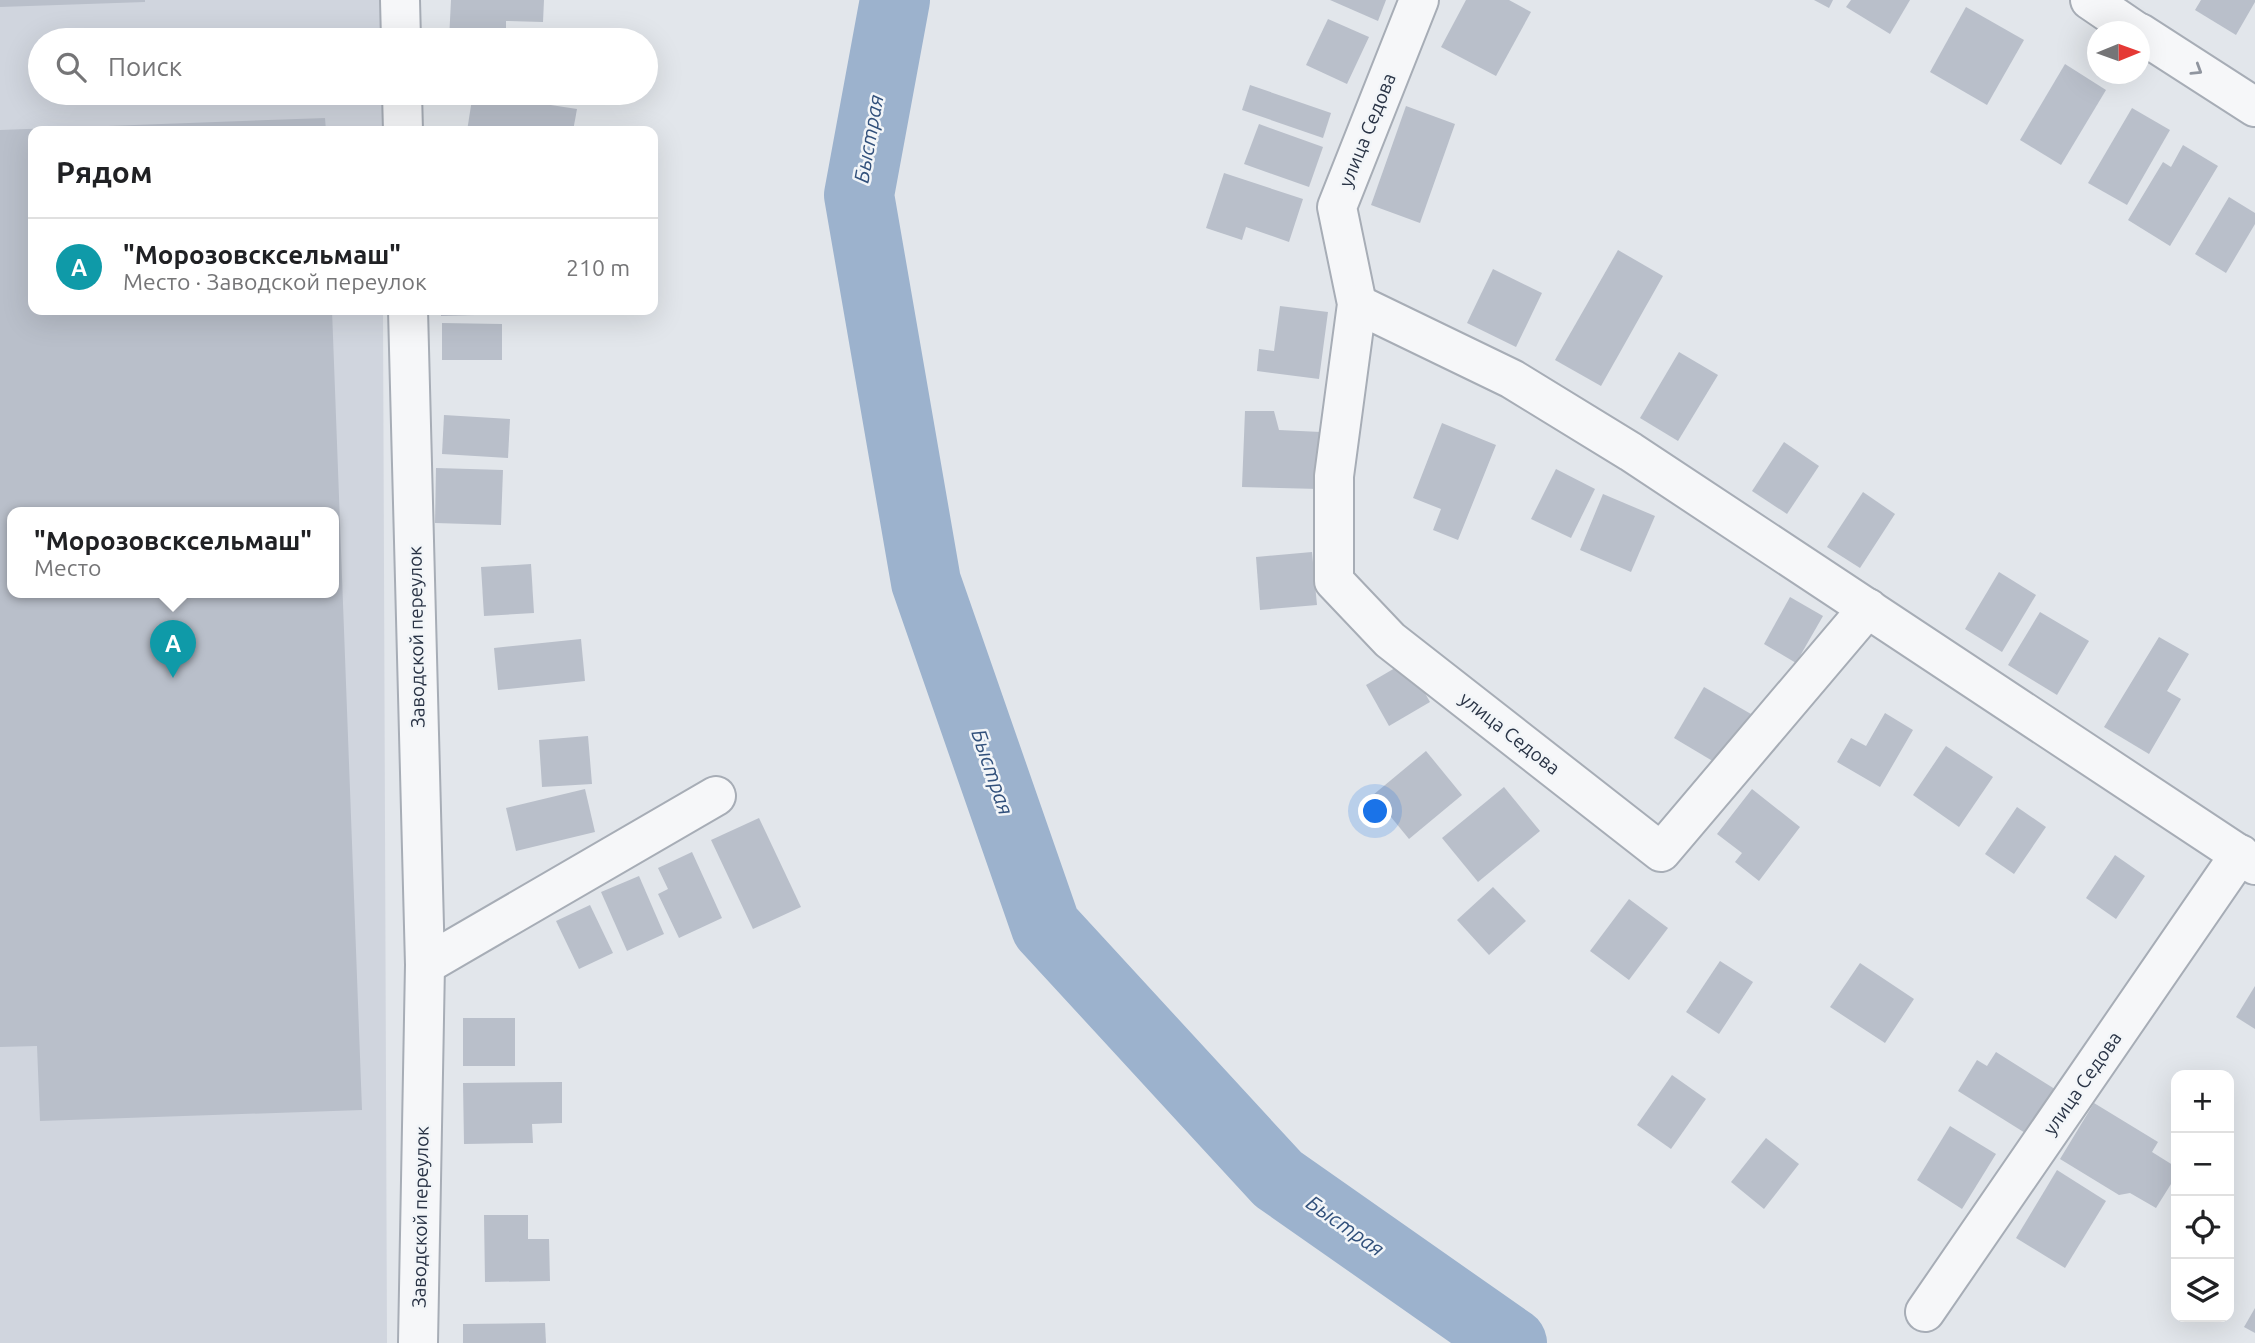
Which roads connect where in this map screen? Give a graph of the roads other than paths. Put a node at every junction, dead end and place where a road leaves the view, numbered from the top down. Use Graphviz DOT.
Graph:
graph roads {
  1 [pos="400,0"];
  2 [pos="1419,0"];
  3 [pos="2090,0"];
  4 [pos="2122,21"];
  5 [pos="401,28"];
  6 [pos="2150,40"];
  7 [pos="402,105"];
  8 [pos="2255,107"];
  9 [pos="403,126"];
  10 [pos="1357,304"];
  11 [pos="408,315"];
  12 [pos="1868,608"];
  13 [pos="716,796"];
  14 [pos="2247,860"];
  15 [pos="425,965"];
  16 [pos="1925,1312"];
  17 [pos="418,1343"];
  1 -- 5 [label="street"];
  2 -- 10 [label="street, улица Седова"];
  3 -- 4 [label="street"];
  6 -- 8 [label="street, one-way"];
  7 -- 9 [label="street"];
  10 -- 12 [label="street, улица Седова"];
  10 -- 12 [label="street, улица Седова"];
  11 -- 15 [label="street, Заводской переулок"];
  12 -- 14 [label="street, улица Седова"];
  13 -- 15 [label="street"];
  14 -- 16 [label="street, улица Седова"];
  15 -- 17 [label="street, Заводской переулок"];
}
